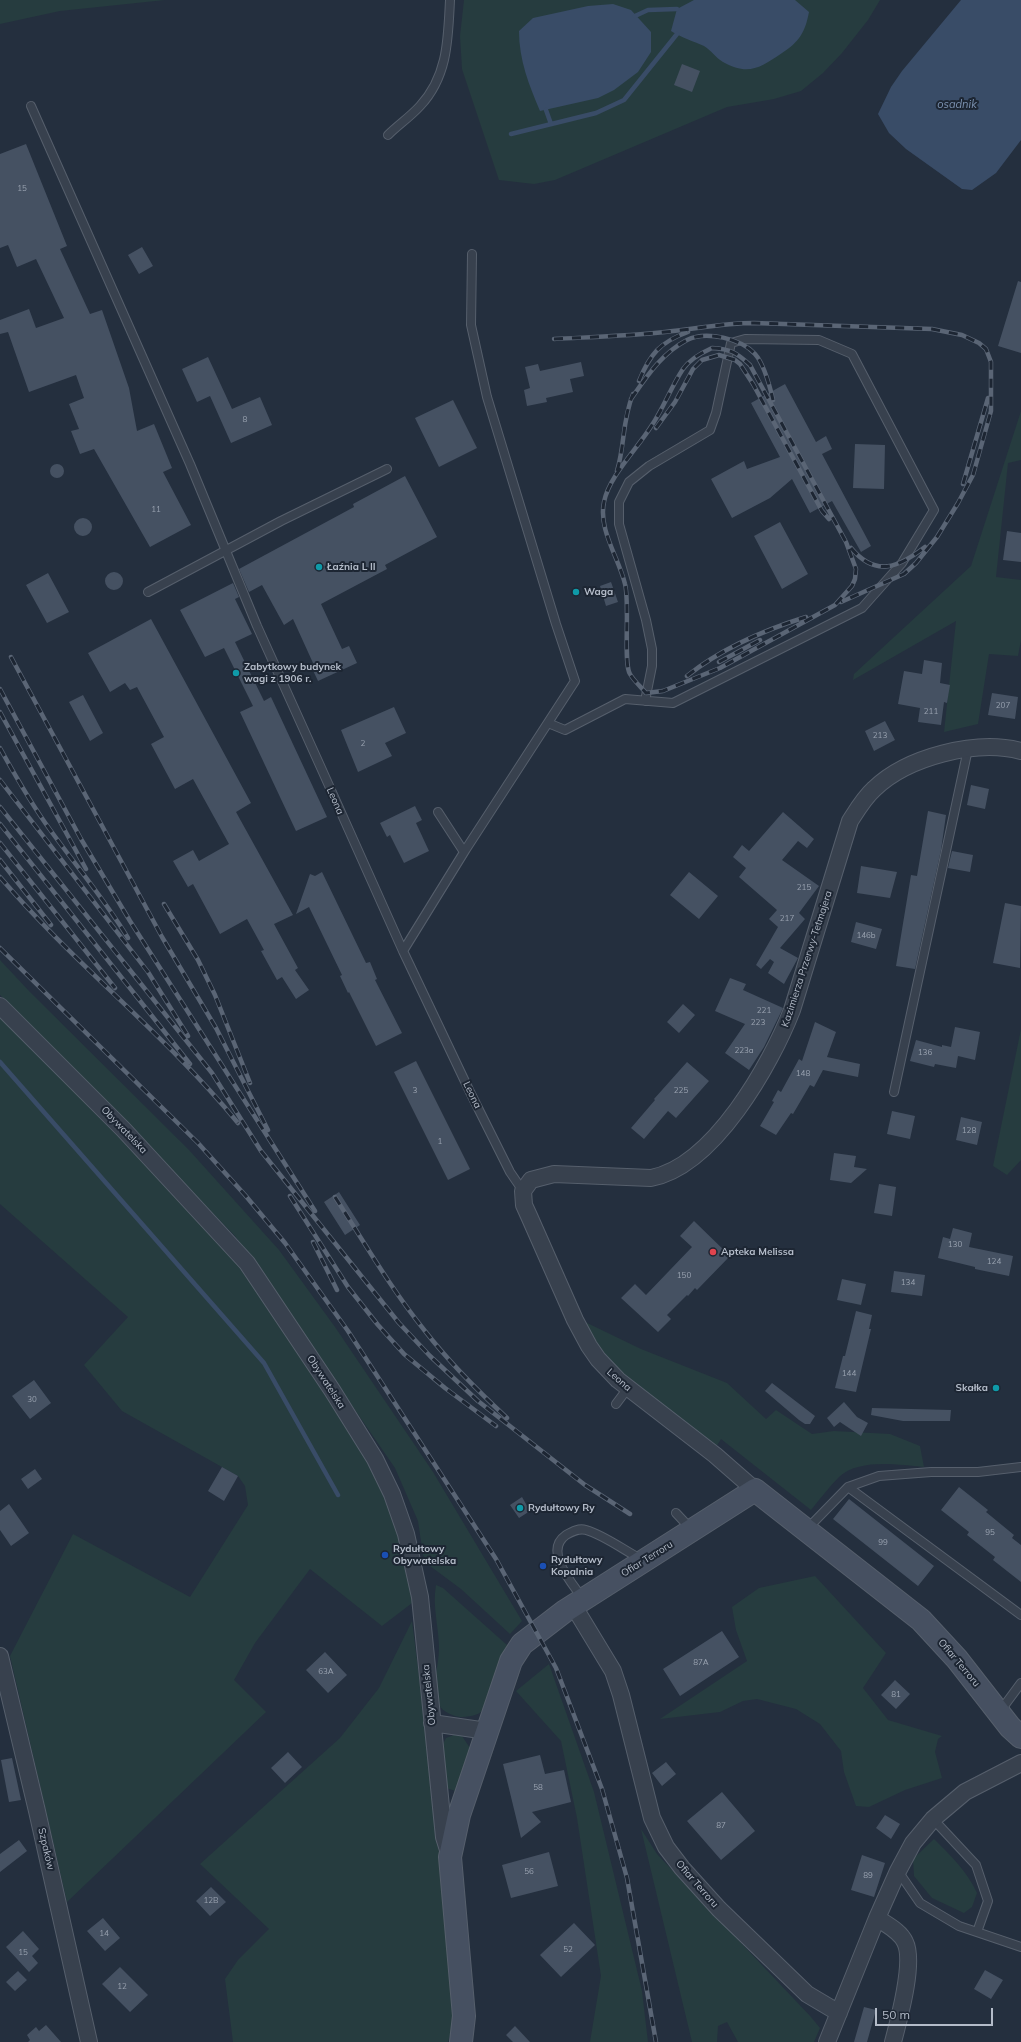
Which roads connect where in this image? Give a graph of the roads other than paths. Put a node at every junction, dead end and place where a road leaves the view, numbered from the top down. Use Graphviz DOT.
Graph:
graph roads {
  1 [pos="450,0"];
  2 [pos="31,106"];
  3 [pos="388,135"];
  4 [pos="472,254"];
  5 [pos="387,469"];
  6 [pos="225,550"];
  7 [pos="148,592"];
  8 [pos="645,701"];
  9 [pos="548,723"];
  10 [pos="968,749"];
  11 [pos="1021,751"];
  12 [pos="438,812"];
  13 [pos="464,852"];
  14 [pos="403,951"];
  15 [pos="1,1008"];
  16 [pos="894,1092"];
  17 [pos="523,1191"];
  18 [pos="628,1388"];
  19 [pos="616,1404"];
  20 [pos="1021,1467"];
  21 [pos="848,1487"];
  22 [pos="755,1490"];
  23 [pos="676,1513"];
  24 [pos="692,1530"];
  25 [pos="806,1530"];
  26 [pos="643,1561"];
  27 [pos="578,1602"];
  28 [pos="1021,1615"];
  29 [pos="0,1656"];
  30 [pos="1021,1683"];
  31 [pos="432,1723"];
  32 [pos="486,1731"];
  33 [pos="1016,1732"];
  34 [pos="1021,1763"];
  35 [pos="933,1819"];
  36 [pos="450,1857"];
  37 [pos="898,1871"];
  38 [pos="877,1918"];
  39 [pos="978,1932"];
  40 [pos="1021,1947"];
  41 [pos="839,2013"];
  42 [pos="89,2042"];
  43 [pos="461,2042"];
  44 [pos="827,2042"];
  45 [pos="893,2042"];
  1 -- 3 [label="lane"];
  2 -- 6 [label="lane, Leona"];
  4 -- 9 [label="lane"];
  5 -- 6 [label="lane"];
  6 -- 7 [label="lane"];
  6 -- 14 [label="lane, Leona"];
  8 -- 8 [label="lane"];
  8 -- 9 [label="lane"];
  9 -- 13 [label="lane"];
  10 -- 11 [label="street, Kazimierza Przerwy-Tetmajera"];
  10 -- 16 [label="lane"];
  10 -- 17 [label="street, Kazimierza Przerwy-Tetmajera"];
  12 -- 13 [label="lane"];
  13 -- 14 [label="lane"];
  14 -- 17 [label="lane, Leona"];
  15 -- 31 [label="street, Obywatelska"];
  17 -- 18 [label="street, Leona"];
  18 -- 19 [label="lane"];
  18 -- 22 [label="street, Leona"];
  20 -- 21 [label="lane"];
  21 -- 25 [label="lane"];
  21 -- 28 [label="lane"];
  22 -- 24 [label="street, Ofiar Terroru"];
  22 -- 25 [label="street, Ofiar Terroru"];
  23 -- 24 [label="lane"];
  24 -- 26 [label="street, Ofiar Terroru"];
  25 -- 33 [label="street, Ofiar Terroru"];
  26 -- 27 [label="street, Ofiar Terroru"];
  26 -- 27 [label="lane"];
  27 -- 32 [label="street, Obywatelska"];
  27 -- 41 [label="street, Ofiar Terroru"];
  29 -- 42 [label="street, Szpaków"];
  30 -- 33 [label="lane"];
  31 -- 32 [label="street"];
  31 -- 36 [label="street, Obywatelska"];
  32 -- 36 [label="street, Obywatelska"];
  34 -- 35 [label="street"];
  35 -- 37 [label="street"];
  35 -- 39 [label="lane"];
  36 -- 43 [label="street, Obywatelska"];
  37 -- 38 [label="street"];
  37 -- 39 [label="lane"];
  38 -- 41 [label="street"];
  38 -- 45 [label="street"];
  39 -- 40 [label="lane"];
  41 -- 44 [label="street"];
}
